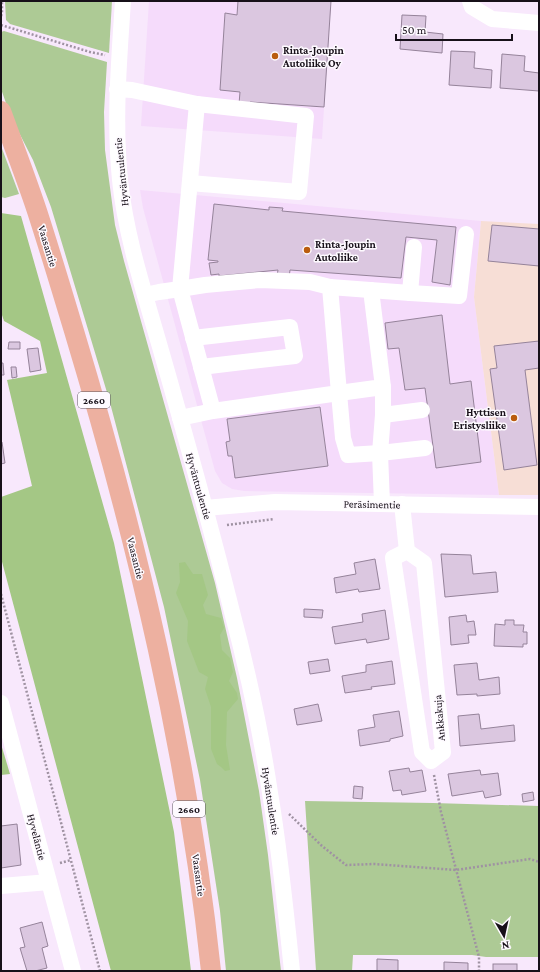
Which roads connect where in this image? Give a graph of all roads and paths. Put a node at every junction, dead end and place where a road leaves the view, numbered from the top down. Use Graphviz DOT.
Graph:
graph roads {
  1 [pos="2,1"];
  2 [pos="123,1"];
  3 [pos="470,1"];
  4 [pos="1,16"];
  5 [pos="539,23"];
  6 [pos="1,25"];
  7 [pos="119,58"];
  8 [pos="117,89"];
  9 [pos="197,104"];
  10 [pos="1,111"];
  11 [pos="1,128"];
  12 [pos="17,155"];
  13 [pos="190,183"];
  14 [pos="466,234"];
  15 [pos="414,247"];
  16 [pos="330,287"];
  17 [pos="180,289"];
  18 [pos="371,290"];
  19 [pos="410,293"];
  20 [pos="145,295"];
  21 [pos="193,338"];
  22 [pos="201,367"];
  23 [pos="383,387"];
  24 [pos="339,393"];
  25 [pos="422,410"];
  26 [pos="212,411"];
  27 [pos="383,415"];
  28 [pos="180,418"];
  29 [pos="425,448"];
  30 [pos="380,453"];
  31 [pos="382,504"];
  32 [pos="402,504"];
  33 [pos="539,506"];
  34 [pos="205,508"];
  35 [pos="407,551"];
  36 [pos="1,594"];
  37 [pos="1,703"];
  38 [pos="431,761"];
  39 [pos="287,812"];
  40 [pos="539,862"];
  41 [pos="456,870"];
  42 [pos="49,882"];
  43 [pos="1,886"];
  44 [pos="73,971"];
  45 [pos="100,971"];
  46 [pos="211,971"];
  47 [pos="292,971"];
  48 [pos="479,971"];
  1 -- 4 [label="path"];
  2 -- 7 [label="street, Hyväntuulentie"];
  3 -- 5 [label="street"];
  6 -- 7 [label="path"];
  7 -- 8 [label="street, Hyväntuulentie"];
  8 -- 9 [label="street"];
  8 -- 20 [label="street, Hyväntuulentie"];
  9 -- 13 [label="street"];
  9 -- 13 [label="street"];
  10 -- 12 [label="main road, Vaasantie"];
  11 -- 12 [label="main road, Vaasantie"];
  12 -- 46 [label="main road, Vaasantie / 2660"];
  13 -- 17 [label="street"];
  14 -- 19 [label="street"];
  15 -- 19 [label="street"];
  16 -- 17 [label="street"];
  16 -- 18 [label="street"];
  16 -- 24 [label="street"];
  17 -- 20 [label="street"];
  17 -- 21 [label="street"];
  18 -- 19 [label="street"];
  18 -- 23 [label="street"];
  20 -- 28 [label="street, Hyväntuulentie"];
  21 -- 22 [label="street"];
  21 -- 22 [label="street"];
  22 -- 26 [label="street"];
  23 -- 24 [label="street"];
  23 -- 27 [label="street"];
  24 -- 26 [label="street"];
  24 -- 30 [label="street"];
  25 -- 27 [label="street"];
  26 -- 28 [label="street"];
  27 -- 30 [label="street"];
  28 -- 34 [label="street, Hyväntuulentie"];
  29 -- 30 [label="street"];
  30 -- 31 [label="street"];
  31 -- 32 [label="street, Peräsimentie"];
  31 -- 34 [label="street, Peräsimentie"];
  32 -- 33 [label="street, Peräsimentie"];
  32 -- 35 [label="street"];
  34 -- 47 [label="street, Hyväntuulentie"];
  35 -- 38 [label="street, Ankkakuja"];
  35 -- 38 [label="street, Ankkakuja"];
  36 -- 45 [label="path"];
  37 -- 42 [label="street, Hyveläntie"];
  38 -- 41 [label="path"];
  39 -- 41 [label="path"];
  40 -- 41 [label="path"];
  41 -- 48 [label="path"];
  42 -- 43 [label="street"];
  42 -- 44 [label="street, Hyveläntie"];
}
